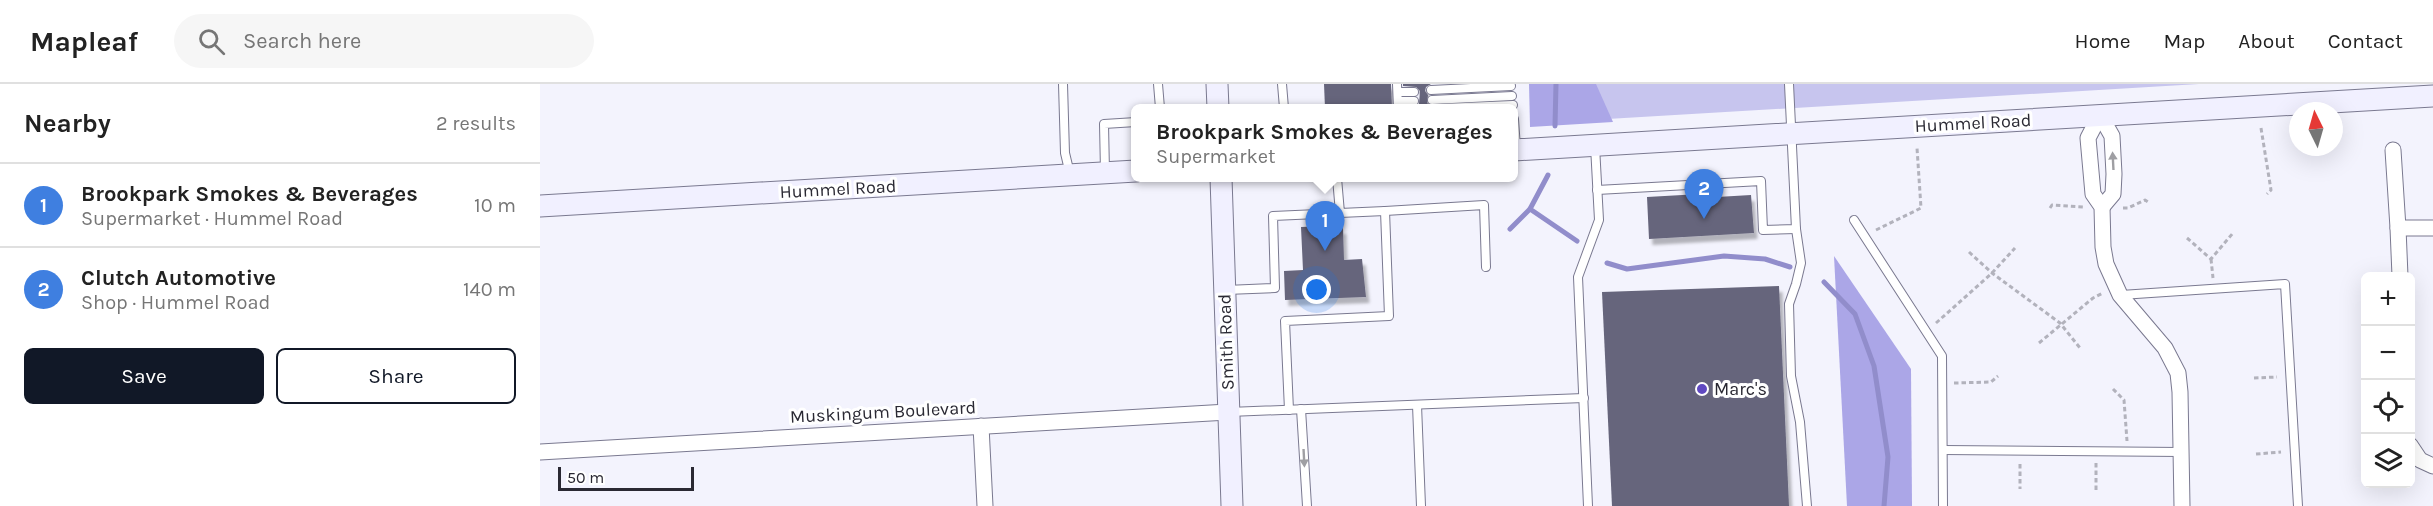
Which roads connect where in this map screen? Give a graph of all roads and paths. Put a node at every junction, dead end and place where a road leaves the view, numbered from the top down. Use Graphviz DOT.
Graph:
graph roads {
  1 [pos="1063,84"];
  2 [pos="1158,84"];
  3 [pos="1217,84"];
  4 [pos="1282,84"];
  5 [pos="1789,84"];
  6 [pos="1511,85"];
  7 [pos="1397,88"];
  8 [pos="1431,90"];
  9 [pos="1414,92"];
  10 [pos="1512,96"];
  11 [pos="2433,96"];
  12 [pos="1414,100"];
  13 [pos="1432,100"];
  14 [pos="1160,104"];
  15 [pos="1218,104"];
  16 [pos="1284,104"];
  17 [pos="1398,104"];
  18 [pos="1401,104"];
  19 [pos="1513,104"];
  20 [pos="2100,115"];
  21 [pos="1131,122"];
  22 [pos="2261,128"];
  23 [pos="1791,134"];
  24 [pos="1595,145"];
  25 [pos="1917,148"];
  26 [pos="1518,149"];
  27 [pos="2393,150"];
  28 [pos="1131,171"];
  29 [pos="1105,173"];
  30 [pos="1070,175"];
  31 [pos="1221,182"];
  32 [pos="1337,182"];
  33 [pos="1597,190"];
  34 [pos="2267,194"];
  35 [pos="2148,202"];
  36 [pos="540,206"];
  37 [pos="2086,207"];
  38 [pos="2102,207"];
  39 [pos="2050,208"];
  40 [pos="2119,208"];
  41 [pos="1385,211"];
  42 [pos="1340,213"];
  43 [pos="1854,220"];
  44 [pos="1885,226"];
  45 [pos="2398,228"];
  46 [pos="2433,228"];
  47 [pos="1796,230"];
  48 [pos="2233,234"];
  49 [pos="2187,238"];
  50 [pos="2014,248"];
  51 [pos="1969,252"];
  52 [pos="1486,267"];
  53 [pos="2400,272"];
  54 [pos="1992,273"];
  55 [pos="1224,290"];
  56 [pos="2120,295"];
  57 [pos="2093,298"];
  58 [pos="1945,317"];
  59 [pos="2061,324"];
  60 [pos="2039,343"];
  61 [pos="2080,348"];
  62 [pos="1998,376"];
  63 [pos="2266,377"];
  64 [pos="2254,378"];
  65 [pos="1967,383"];
  66 [pos="2113,389"];
  67 [pos="1584,398"];
  68 [pos="1417,405"];
  69 [pos="1289,410"];
  70 [pos="1301,410"];
  71 [pos="1228,412"];
  72 [pos="2127,425"];
  73 [pos="981,426"];
  74 [pos="1943,450"];
  75 [pos="540,452"];
  76 [pos="2182,452"];
  77 [pos="2415,452"];
  78 [pos="2272,453"];
  79 [pos="2256,454"];
  80 [pos="2433,466"];
  81 [pos="2020,476"];
  82 [pos="2096,476"];
  83 [pos="2020,489"];
  84 [pos="2096,491"];
  85 [pos="985,506"];
  86 [pos="1232,506"];
  87 [pos="1307,506"];
  88 [pos="1421,506"];
  89 [pos="1588,506"];
  90 [pos="1807,506"];
  91 [pos="1943,506"];
  92 [pos="2182,506"];
  93 [pos="2298,506"];
  1 -- 30 [label="lane"];
  2 -- 14 [label="lane"];
  3 -- 15 [label="street"];
  4 -- 16 [label="lane"];
  5 -- 23 [label="lane"];
  6 -- 8 [label="lane"];
  6 -- 10 [label="lane"];
  7 -- 9 [label="lane"];
  7 -- 17 [label="lane"];
  10 -- 13 [label="lane"];
  10 -- 19 [label="lane"];
  11 -- 20 [label="street, Hummel Road"];
  12 -- 18 [label="lane"];
  20 -- 23 [label="street, Hummel Road"];
  20 -- 38 [label="street"];
  38 -- 20 [label="street, one-way"];
  21 -- 29 [label="lane"];
  22 -- 34 [label="path"];
  23 -- 24 [label="street, Hummel Road"];
  23 -- 47 [label="lane"];
  24 -- 26 [label="street, Hummel Road"];
  24 -- 33 [label="lane"];
  25 -- 44 [label="path"];
  27 -- 45 [label="street"];
  28 -- 29 [label="street, Hummel Road"];
  29 -- 30 [label="street, Hummel Road"];
  30 -- 36 [label="street, Hummel Road"];
  31 -- 55 [label="street, Smith Road"];
  32 -- 42 [label="lane"];
  33 -- 47 [label="lane"];
  33 -- 67 [label="lane"];
  35 -- 40 [label="path"];
  37 -- 39 [label="path"];
  38 -- 56 [label="street"];
  41 -- 42 [label="lane"];
  41 -- 52 [label="lane"];
  41 -- 69 [label="lane"];
  42 -- 55 [label="lane"];
  43 -- 74 [label="lane"];
  45 -- 46 [label="street"];
  45 -- 53 [label="street"];
  47 -- 90 [label="lane"];
  48 -- 49 [label="path"];
  50 -- 54 [label="path"];
  51 -- 54 [label="path"];
  54 -- 58 [label="path"];
  54 -- 59 [label="path"];
  55 -- 71 [label="street, Smith Road"];
  56 -- 76 [label="street"];
  56 -- 93 [label="lane"];
  57 -- 59 [label="path"];
  59 -- 60 [label="path"];
  59 -- 61 [label="path"];
  62 -- 65 [label="path"];
  63 -- 64 [label="path"];
  66 -- 72 [label="path"];
  67 -- 68 [label="lane"];
  67 -- 89 [label="lane"];
  68 -- 70 [label="lane"];
  68 -- 88 [label="lane"];
  69 -- 70 [label="lane"];
  69 -- 71 [label="lane"];
  70 -- 87 [label="lane, one-way"];
  71 -- 73 [label="street, Muskingum Boulevard"];
  71 -- 86 [label="street, Smith Road"];
  73 -- 75 [label="street, Muskingum Boulevard"];
  73 -- 85 [label="street"];
  74 -- 76 [label="lane"];
  74 -- 91 [label="lane"];
  76 -- 92 [label="street"];
  77 -- 80 [label="street"];
  78 -- 79 [label="path"];
  81 -- 83 [label="path"];
  82 -- 84 [label="path"];
}
